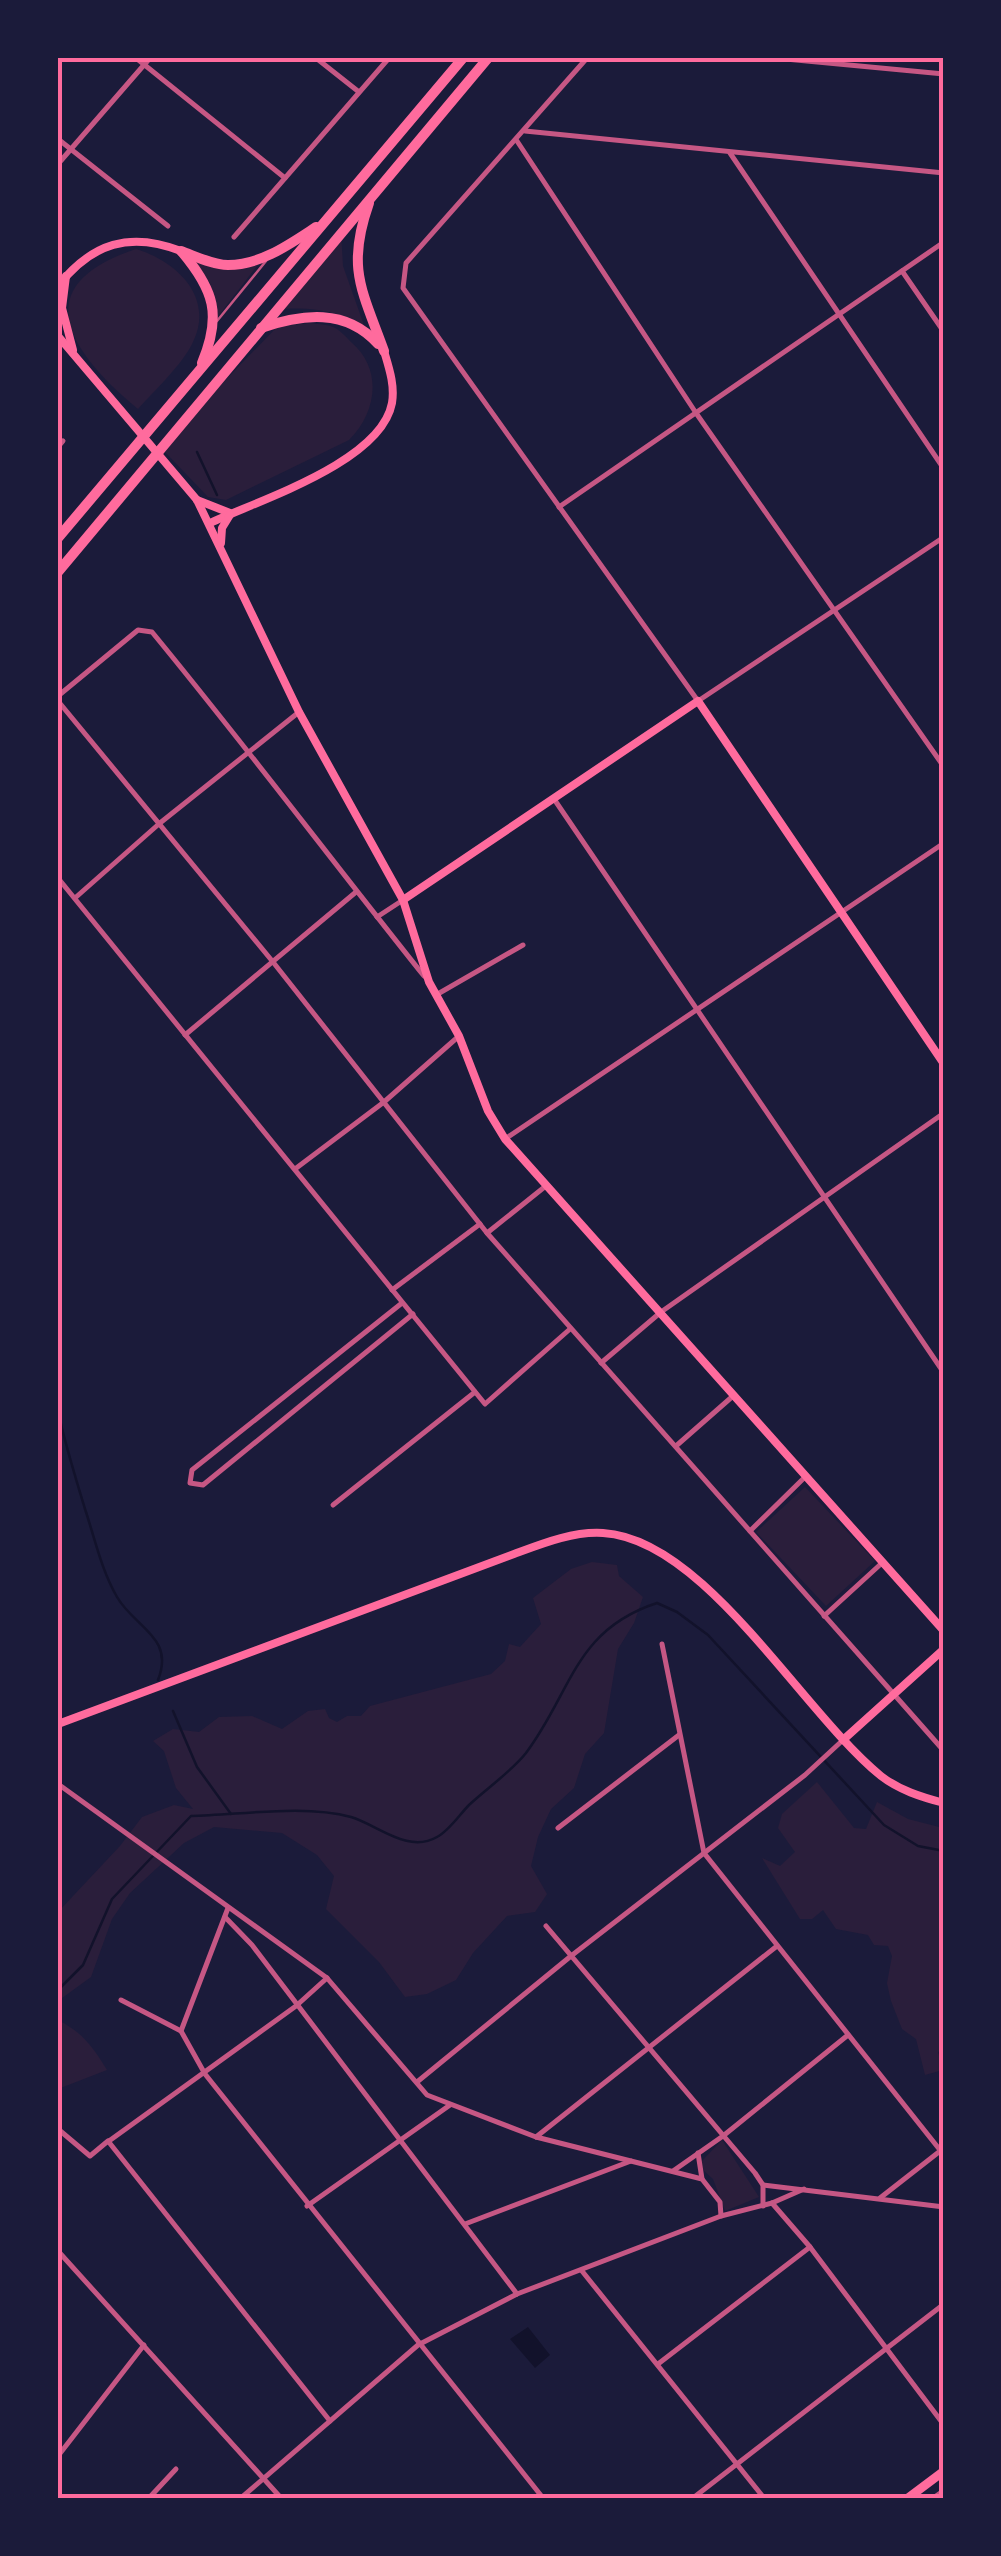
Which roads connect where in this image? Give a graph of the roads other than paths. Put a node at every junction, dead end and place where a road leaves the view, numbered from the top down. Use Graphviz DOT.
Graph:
graph roads {
  1 [pos="136,58"];
  2 [pos="150,58"];
  3 [pos="316,58"];
  4 [pos="389,58"];
  5 [pos="463,58"];
  6 [pos="488,58"];
  7 [pos="586,58"];
  8 [pos="775,58"];
  9 [pos="144,64"];
  10 [pos="944,74"];
  11 [pos="359,92"];
  12 [pos="525,130"];
  13 [pos="58,139"];
  14 [pos="517,140"];
  15 [pos="70,149"];
  16 [pos="730,153"];
  17 [pos="58,164"];
  18 [pos="944,172"];
  19 [pos="285,178"];
  20 [pos="372,194"];
  21 [pos="326,221"];
  22 [pos="168,226"];
  23 [pos="234,237"];
  24 [pos="944,242"];
  25 [pos="181,251"];
  26 [pos="274,252"];
  27 [pos="902,271"];
  28 [pos="62,277"];
  29 [pos="58,286"];
  30 [pos="840,314"];
  31 [pos="212,327"];
  32 [pos="260,328"];
  33 [pos="944,332"];
  34 [pos="58,336"];
  35 [pos="384,350"];
  36 [pos="75,357"];
  37 [pos="195,377"];
  38 [pos="696,413"];
  39 [pos="944,468"];
  40 [pos="198,500"];
  41 [pos="558,507"];
  42 [pos="232,513"];
  43 [pos="210,523"];
  44 [pos="944,536"];
  45 [pos="58,538"];
  46 [pos="221,544"];
  47 [pos="58,572"];
  48 [pos="836,609"];
  49 [pos="58,699"];
  50 [pos="698,702"];
  51 [pos="299,712"];
  52 [pos="251,752"];
  53 [pos="944,767"];
  54 [pos="554,799"];
  55 [pos="160,823"];
  56 [pos="944,842"];
  57 [pos="58,878"];
  58 [pos="356,892"];
  59 [pos="74,899"];
  60 [pos="403,900"];
  61 [pos="839,914"];
  62 [pos="378,917"];
  63 [pos="523,944"];
  64 [pos="273,962"];
  65 [pos="429,982"];
  66 [pos="436,995"];
  67 [pos="697,1010"];
  68 [pos="186,1034"];
  69 [pos="459,1036"];
  70 [pos="944,1064"];
  71 [pos="384,1102"];
  72 [pos="944,1113"];
  73 [pos="505,1139"];
  74 [pos="294,1169"];
  75 [pos="547,1185"];
  76 [pos="824,1198"];
  77 [pos="480,1224"];
  78 [pos="487,1233"];
  79 [pos="392,1290"];
  80 [pos="402,1302"];
  81 [pos="661,1312"];
  82 [pos="412,1314"];
  83 [pos="570,1329"];
  84 [pos="601,1362"];
  85 [pos="327,1363"];
  86 [pos="944,1373"];
  87 [pos="338,1375"];
  88 [pos="475,1392"];
  89 [pos="733,1396"];
  90 [pos="257,1419"];
  91 [pos="268,1431"];
  92 [pos="676,1446"];
  93 [pos="806,1476"];
  94 [pos="333,1506"];
  95 [pos="750,1531"];
  96 [pos="883,1562"];
  97 [pos="824,1616"];
  98 [pos="944,1631"];
  99 [pos="662,1644"];
  100 [pos="944,1649"];
  101 [pos="894,1696"];
  102 [pos="58,1727"];
  103 [pos="680,1734"];
  104 [pos="843,1740"];
  105 [pos="944,1751"];
  106 [pos="58,1784"];
  107 [pos="944,1803"];
  108 [pos="558,1828"];
  109 [pos="704,1853"];
  110 [pos="228,1908"];
  111 [pos="225,1916"];
  112 [pos="546,1926"];
  113 [pos="777,1946"];
  114 [pos="571,1956"];
  115 [pos="327,1978"];
  116 [pos="121,2000"];
  117 [pos="296,2006"];
  118 [pos="181,2031"];
  119 [pos="848,2035"];
  120 [pos="652,2047"];
  121 [pos="204,2074"];
  122 [pos="417,2082"];
  123 [pos="450,2105"];
  124 [pos="58,2129"];
  125 [pos="723,2136"];
  126 [pos="536,2137"];
  127 [pos="400,2140"];
  128 [pos="108,2142"];
  129 [pos="942,2149"];
  130 [pos="698,2153"];
  131 [pos="633,2160"];
  132 [pos="673,2171"];
  133 [pos="702,2179"];
  134 [pos="764,2185"];
  135 [pos="804,2188"];
  136 [pos="880,2198"];
  137 [pos="772,2204"];
  138 [pos="307,2206"];
  139 [pos="763,2206"];
  140 [pos="944,2206"];
  141 [pos="721,2216"];
  142 [pos="465,2224"];
  143 [pos="810,2247"];
  144 [pos="58,2251"];
  145 [pos="581,2270"];
  146 [pos="518,2294"];
  147 [pos="944,2304"];
  148 [pos="418,2344"];
  149 [pos="144,2345"];
  150 [pos="886,2349"];
  151 [pos="657,2365"];
  152 [pos="330,2421"];
  153 [pos="944,2424"];
  154 [pos="58,2456"];
  155 [pos="737,2465"];
  156 [pos="176,2470"];
  157 [pos="944,2472"];
  158 [pos="263,2478"];
  159 [pos="944,2489"];
  160 [pos="149,2498"];
  161 [pos="241,2498"];
  162 [pos="281,2498"];
  163 [pos="543,2498"];
  164 [pos="693,2498"];
  165 [pos="764,2498"];
  166 [pos="908,2498"];
  167 [pos="932,2498"];
  1 -- 9 [label="street"];
  2 -- 9 [label="street"];
  3 -- 11 [label="street"];
  4 -- 11 [label="street"];
  5 -- 21 [label="highway"];
  6 -- 20 [label="highway"];
  7 -- 12 [label="street"];
  8 -- 10 [label="street"];
  9 -- 15 [label="street"];
  9 -- 19 [label="street"];
  11 -- 19 [label="street"];
  12 -- 14 [label="street"];
  12 -- 16 [label="street"];
  13 -- 15 [label="street"];
  14 -- 38 [label="street"];
  14 -- 41 [label="street"];
  15 -- 17 [label="street"];
  15 -- 22 [label="street"];
  16 -- 18 [label="street"];
  16 -- 30 [label="street"];
  19 -- 23 [label="street"];
  20 -- 32 [label="highway"];
  20 -- 35 [label="highway"];
  21 -- 26 [label="highway"];
  21 -- 37 [label="highway"];
  24 -- 27 [label="street"];
  25 -- 26 [label="highway"];
  25 -- 28 [label="main road"];
  25 -- 31 [label="highway"];
  26 -- 31 [label="lane"];
  27 -- 30 [label="street"];
  27 -- 33 [label="street"];
  28 -- 29 [label="main road"];
  28 -- 36 [label="main road"];
  30 -- 38 [label="street"];
  30 -- 39 [label="street"];
  31 -- 37 [label="highway"];
  32 -- 35 [label="highway"];
  32 -- 47 [label="highway"];
  34 -- 36 [label="main road"];
  35 -- 42 [label="main road"];
  36 -- 40 [label="main road"];
  37 -- 45 [label="highway"];
  38 -- 41 [label="street"];
  38 -- 48 [label="street"];
  40 -- 42 [label="main road"];
  40 -- 43 [label="main road"];
  41 -- 50 [label="street"];
  42 -- 43 [label="main road"];
  42 -- 46 [label="main road"];
  43 -- 46 [label="main road"];
  44 -- 48 [label="street"];
  46 -- 51 [label="main road"];
  48 -- 50 [label="street"];
  48 -- 53 [label="street"];
  49 -- 52 [label="street"];
  49 -- 55 [label="street"];
  50 -- 54 [label="main road"];
  50 -- 61 [label="main road"];
  51 -- 52 [label="street"];
  51 -- 60 [label="main road"];
  52 -- 55 [label="street"];
  52 -- 58 [label="street"];
  54 -- 60 [label="main road"];
  54 -- 67 [label="street"];
  55 -- 59 [label="street"];
  55 -- 64 [label="street"];
  56 -- 61 [label="street"];
  57 -- 59 [label="street"];
  58 -- 62 [label="street"];
  58 -- 64 [label="street"];
  59 -- 68 [label="street"];
  60 -- 62 [label="street"];
  60 -- 65 [label="main road"];
  61 -- 67 [label="street"];
  61 -- 70 [label="main road"];
  62 -- 65 [label="street"];
  63 -- 66 [label="street"];
  64 -- 68 [label="street"];
  64 -- 71 [label="street"];
  65 -- 66 [label="main road"];
  66 -- 69 [label="main road"];
  67 -- 73 [label="street"];
  67 -- 76 [label="street"];
  68 -- 74 [label="street"];
  69 -- 71 [label="street"];
  69 -- 73 [label="main road"];
  71 -- 74 [label="street"];
  71 -- 77 [label="street"];
  72 -- 76 [label="street"];
  73 -- 75 [label="main road"];
  74 -- 79 [label="street"];
  75 -- 78 [label="street"];
  75 -- 81 [label="main road"];
  76 -- 81 [label="street"];
  76 -- 86 [label="street"];
  77 -- 78 [label="street"];
  77 -- 79 [label="street"];
  78 -- 83 [label="street"];
  79 -- 80 [label="street"];
  80 -- 82 [label="street"];
  80 -- 85 [label="street"];
  81 -- 84 [label="street"];
  81 -- 89 [label="main road"];
  82 -- 87 [label="street"];
  82 -- 88 [label="street"];
  83 -- 84 [label="street"];
  83 -- 88 [label="street"];
  84 -- 92 [label="street"];
  85 -- 87 [label="street"];
  85 -- 90 [label="street"];
  87 -- 91 [label="street"];
  88 -- 94 [label="street"];
  89 -- 92 [label="street"];
  89 -- 93 [label="main road"];
  90 -- 91 [label="street"];
  90 -- 91 [label="street"];
  92 -- 95 [label="street"];
  93 -- 95 [label="street"];
  93 -- 96 [label="main road"];
  95 -- 97 [label="street"];
  96 -- 97 [label="street"];
  96 -- 98 [label="main road"];
  97 -- 101 [label="street"];
  99 -- 103 [label="street"];
  100 -- 101 [label="main road"];
  101 -- 104 [label="main road"];
  101 -- 105 [label="street"];
  102 -- 104 [label="main road"];
  103 -- 108 [label="street"];
  103 -- 109 [label="street"];
  104 -- 107 [label="main road"];
  104 -- 109 [label="street"];
  106 -- 110 [label="street"];
  109 -- 113 [label="street"];
  109 -- 114 [label="street"];
  110 -- 111 [label="street"];
  110 -- 115 [label="street"];
  111 -- 117 [label="street"];
  111 -- 118 [label="street"];
  112 -- 114 [label="street"];
  113 -- 119 [label="street"];
  113 -- 120 [label="street"];
  114 -- 120 [label="street"];
  114 -- 122 [label="street"];
  115 -- 117 [label="street"];
  115 -- 122 [label="street"];
  116 -- 118 [label="street"];
  117 -- 121 [label="street"];
  117 -- 127 [label="street"];
  118 -- 121 [label="street"];
  119 -- 125 [label="street"];
  119 -- 129 [label="street"];
  120 -- 125 [label="street"];
  120 -- 126 [label="street"];
  121 -- 128 [label="street"];
  121 -- 138 [label="street"];
  122 -- 123 [label="street"];
  123 -- 126 [label="street"];
  123 -- 127 [label="street"];
  124 -- 128 [label="street"];
  125 -- 130 [label="street"];
  125 -- 134 [label="street"];
  126 -- 131 [label="street"];
  127 -- 138 [label="street"];
  127 -- 142 [label="street"];
  128 -- 152 [label="street"];
  129 -- 136 [label="street"];
  130 -- 132 [label="street"];
  130 -- 133 [label="street"];
  131 -- 132 [label="street"];
  131 -- 142 [label="street"];
  132 -- 133 [label="street"];
  133 -- 141 [label="street"];
  134 -- 135 [label="street"];
  134 -- 139 [label="street"];
  135 -- 136 [label="street"];
  135 -- 137 [label="street"];
  136 -- 140 [label="street"];
  137 -- 139 [label="street"];
  137 -- 143 [label="street"];
  138 -- 148 [label="street"];
  139 -- 141 [label="street"];
  141 -- 145 [label="street"];
  142 -- 146 [label="street"];
  143 -- 150 [label="street"];
  143 -- 151 [label="street"];
  144 -- 149 [label="street"];
  145 -- 146 [label="street"];
  145 -- 151 [label="street"];
  146 -- 148 [label="street"];
  147 -- 150 [label="street"];
  148 -- 152 [label="street"];
  148 -- 163 [label="street"];
  149 -- 154 [label="street"];
  149 -- 158 [label="street"];
  150 -- 153 [label="street"];
  150 -- 155 [label="street"];
  151 -- 155 [label="street"];
  152 -- 158 [label="street"];
  155 -- 164 [label="street"];
  155 -- 165 [label="street"];
  156 -- 160 [label="street"];
  157 -- 166 [label="main road"];
  158 -- 161 [label="street"];
  158 -- 162 [label="street"];
  159 -- 167 [label="lane"];
}
